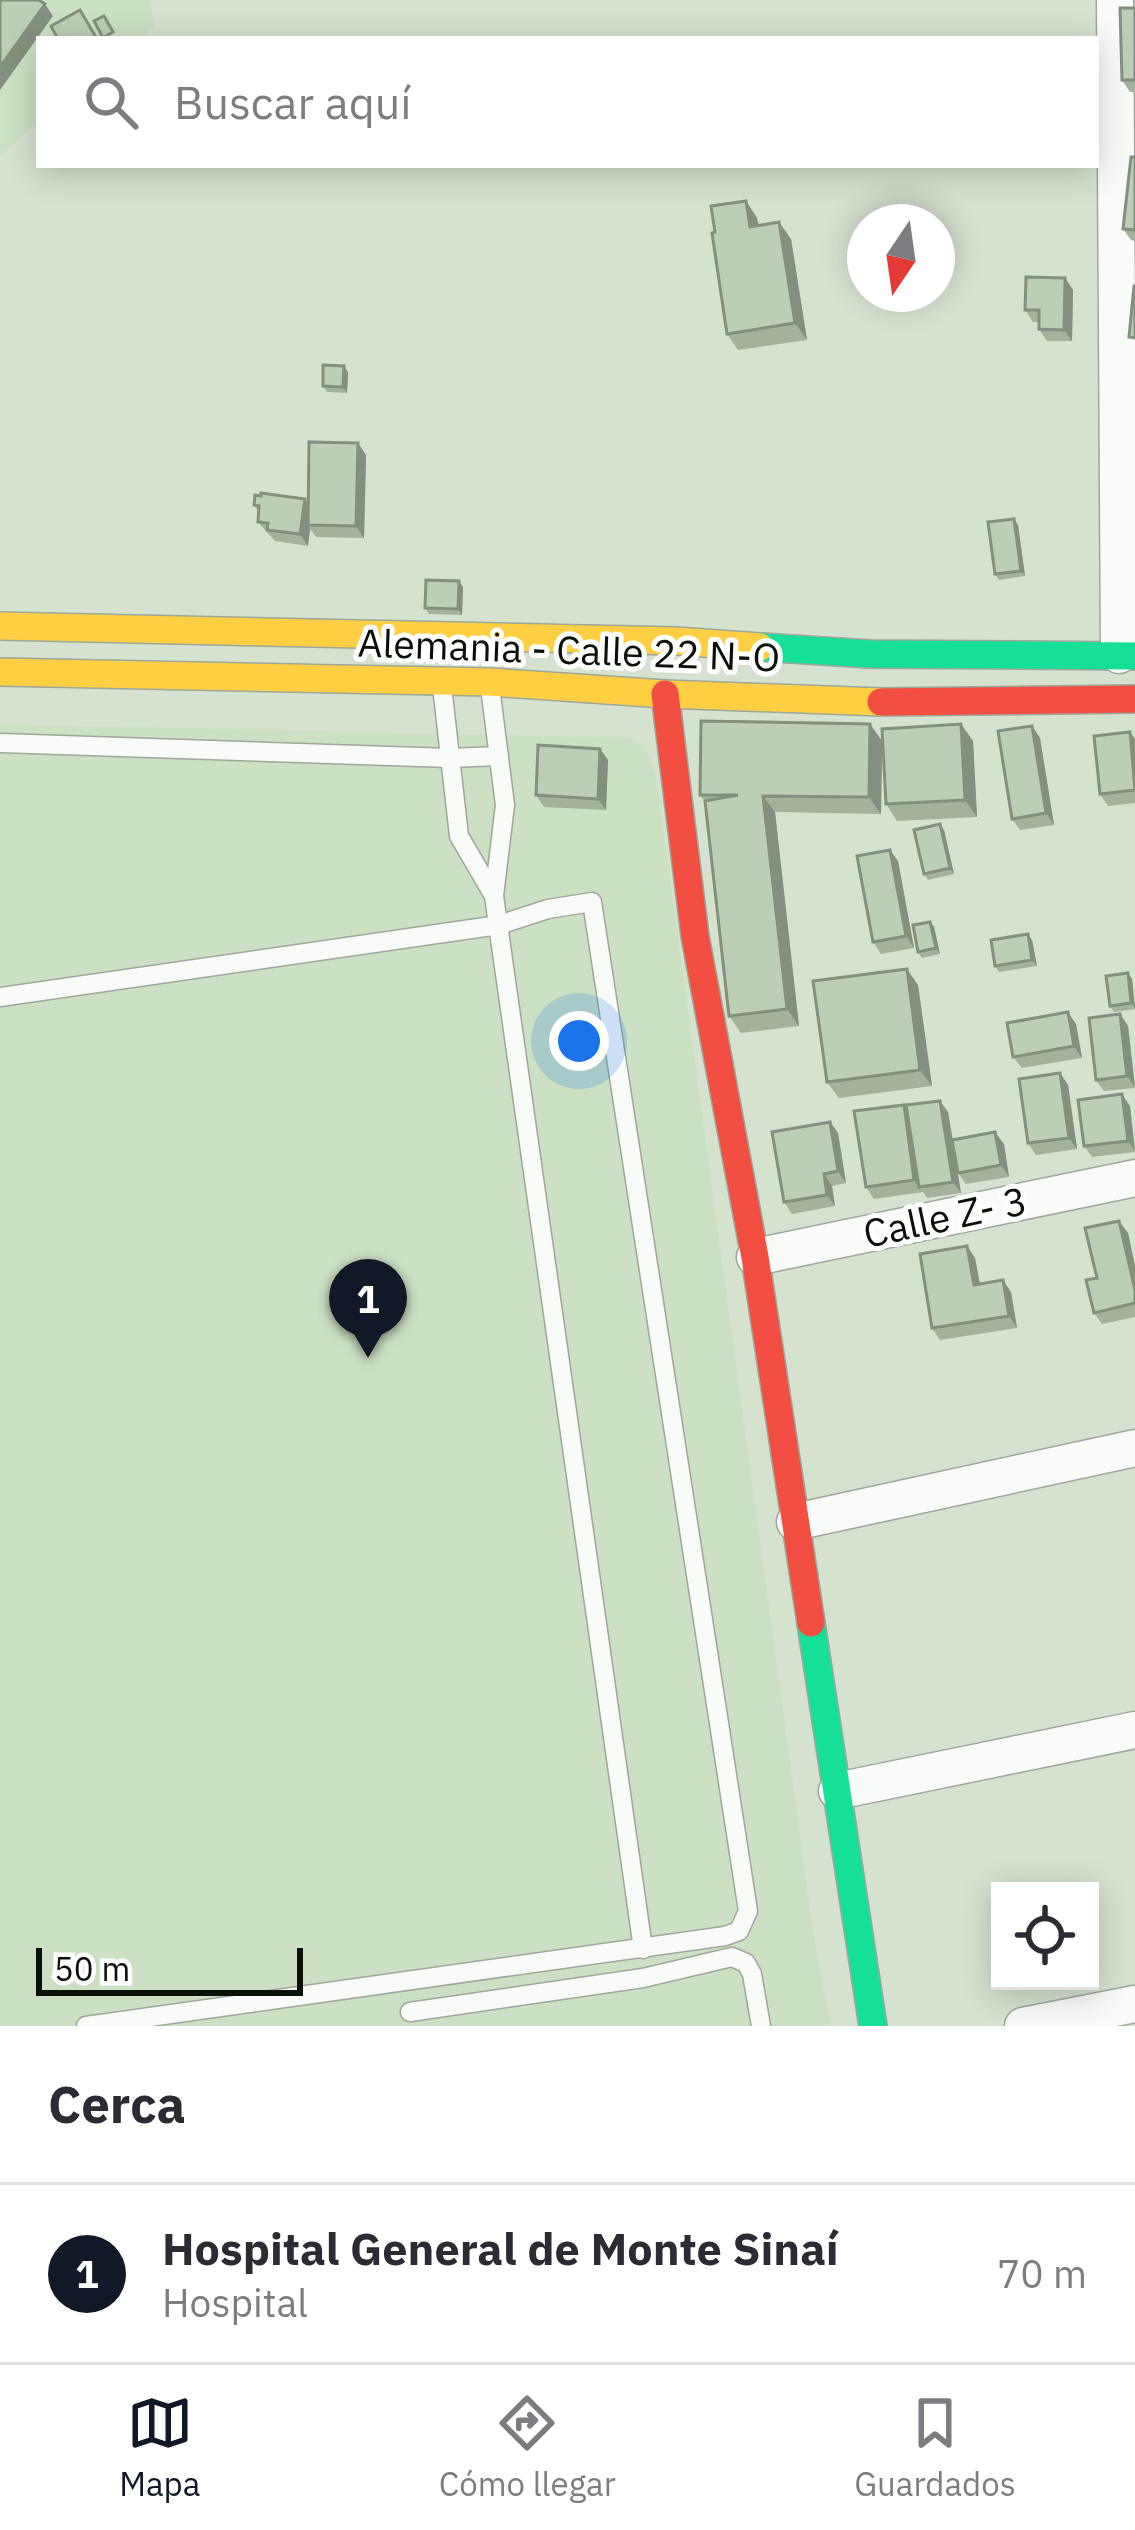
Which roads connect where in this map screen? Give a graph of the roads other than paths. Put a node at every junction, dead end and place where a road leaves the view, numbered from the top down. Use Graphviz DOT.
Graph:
graph roads {
  1 [pos="1114,0"];
  2 [pos="1126,147"];
  3 [pos="1125,384"];
  4 [pos="0,626"];
  5 [pos="1127,656"];
  6 [pos="0,672"];
  7 [pos="441,681"];
  8 [pos="490,682"];
  9 [pos="665,694"];
  10 [pos="1135,700"];
  11 [pos="0,743"];
  12 [pos="499,756"];
  13 [pos="450,758"];
  14 [pos="494,896"];
  15 [pos="499,926"];
  16 [pos="0,997"];
  17 [pos="1135,1178"];
  18 [pos="754,1257"];
  19 [pos="1135,1448"];
  20 [pos="796,1522"];
  21 [pos="1135,1730"];
  22 [pos="837,1791"];
  23 [pos="643,1948"];
  24 [pos="405,1980"];
  25 [pos="1135,2004"];
  26 [pos="411,2019"];
  27 [pos="86,2026"];
  28 [pos="761,2026"];
  29 [pos="873,2026"];
  30 [pos="1023,2026"];
  1 -- 2 [label="street"];
  2 -- 3 [label="street"];
  3 -- 5 [label="street"];
  4 -- 5 [label="street, Alemania - Calle 22 N-O"];
  6 -- 7 [label="street, Alemania - Calle 22 N-O"];
  7 -- 8 [label="street, Alemania - Calle 22 N-O"];
  7 -- 13 [label="lane"];
  8 -- 9 [label="street, Alemania - Calle 22 N-O"];
  8 -- 12 [label="lane"];
  9 -- 10 [label="street, Alemania - Calle 22 N-O"];
  9 -- 18 [label="street"];
  11 -- 13 [label="lane"];
  12 -- 13 [label="lane"];
  12 -- 14 [label="lane"];
  13 -- 14 [label="lane"];
  14 -- 15 [label="lane"];
  15 -- 16 [label="lane"];
  15 -- 23 [label="lane"];
  15 -- 23 [label="lane"];
  17 -- 18 [label="street, Calle Z- 3"];
  18 -- 20 [label="street"];
  19 -- 20 [label="street"];
  20 -- 22 [label="street"];
  21 -- 22 [label="street"];
  22 -- 29 [label="street"];
  23 -- 24 [label="lane"];
  24 -- 26 [label="lane"];
  24 -- 27 [label="lane"];
  25 -- 30 [label="street"];
  26 -- 28 [label="lane"];
}
